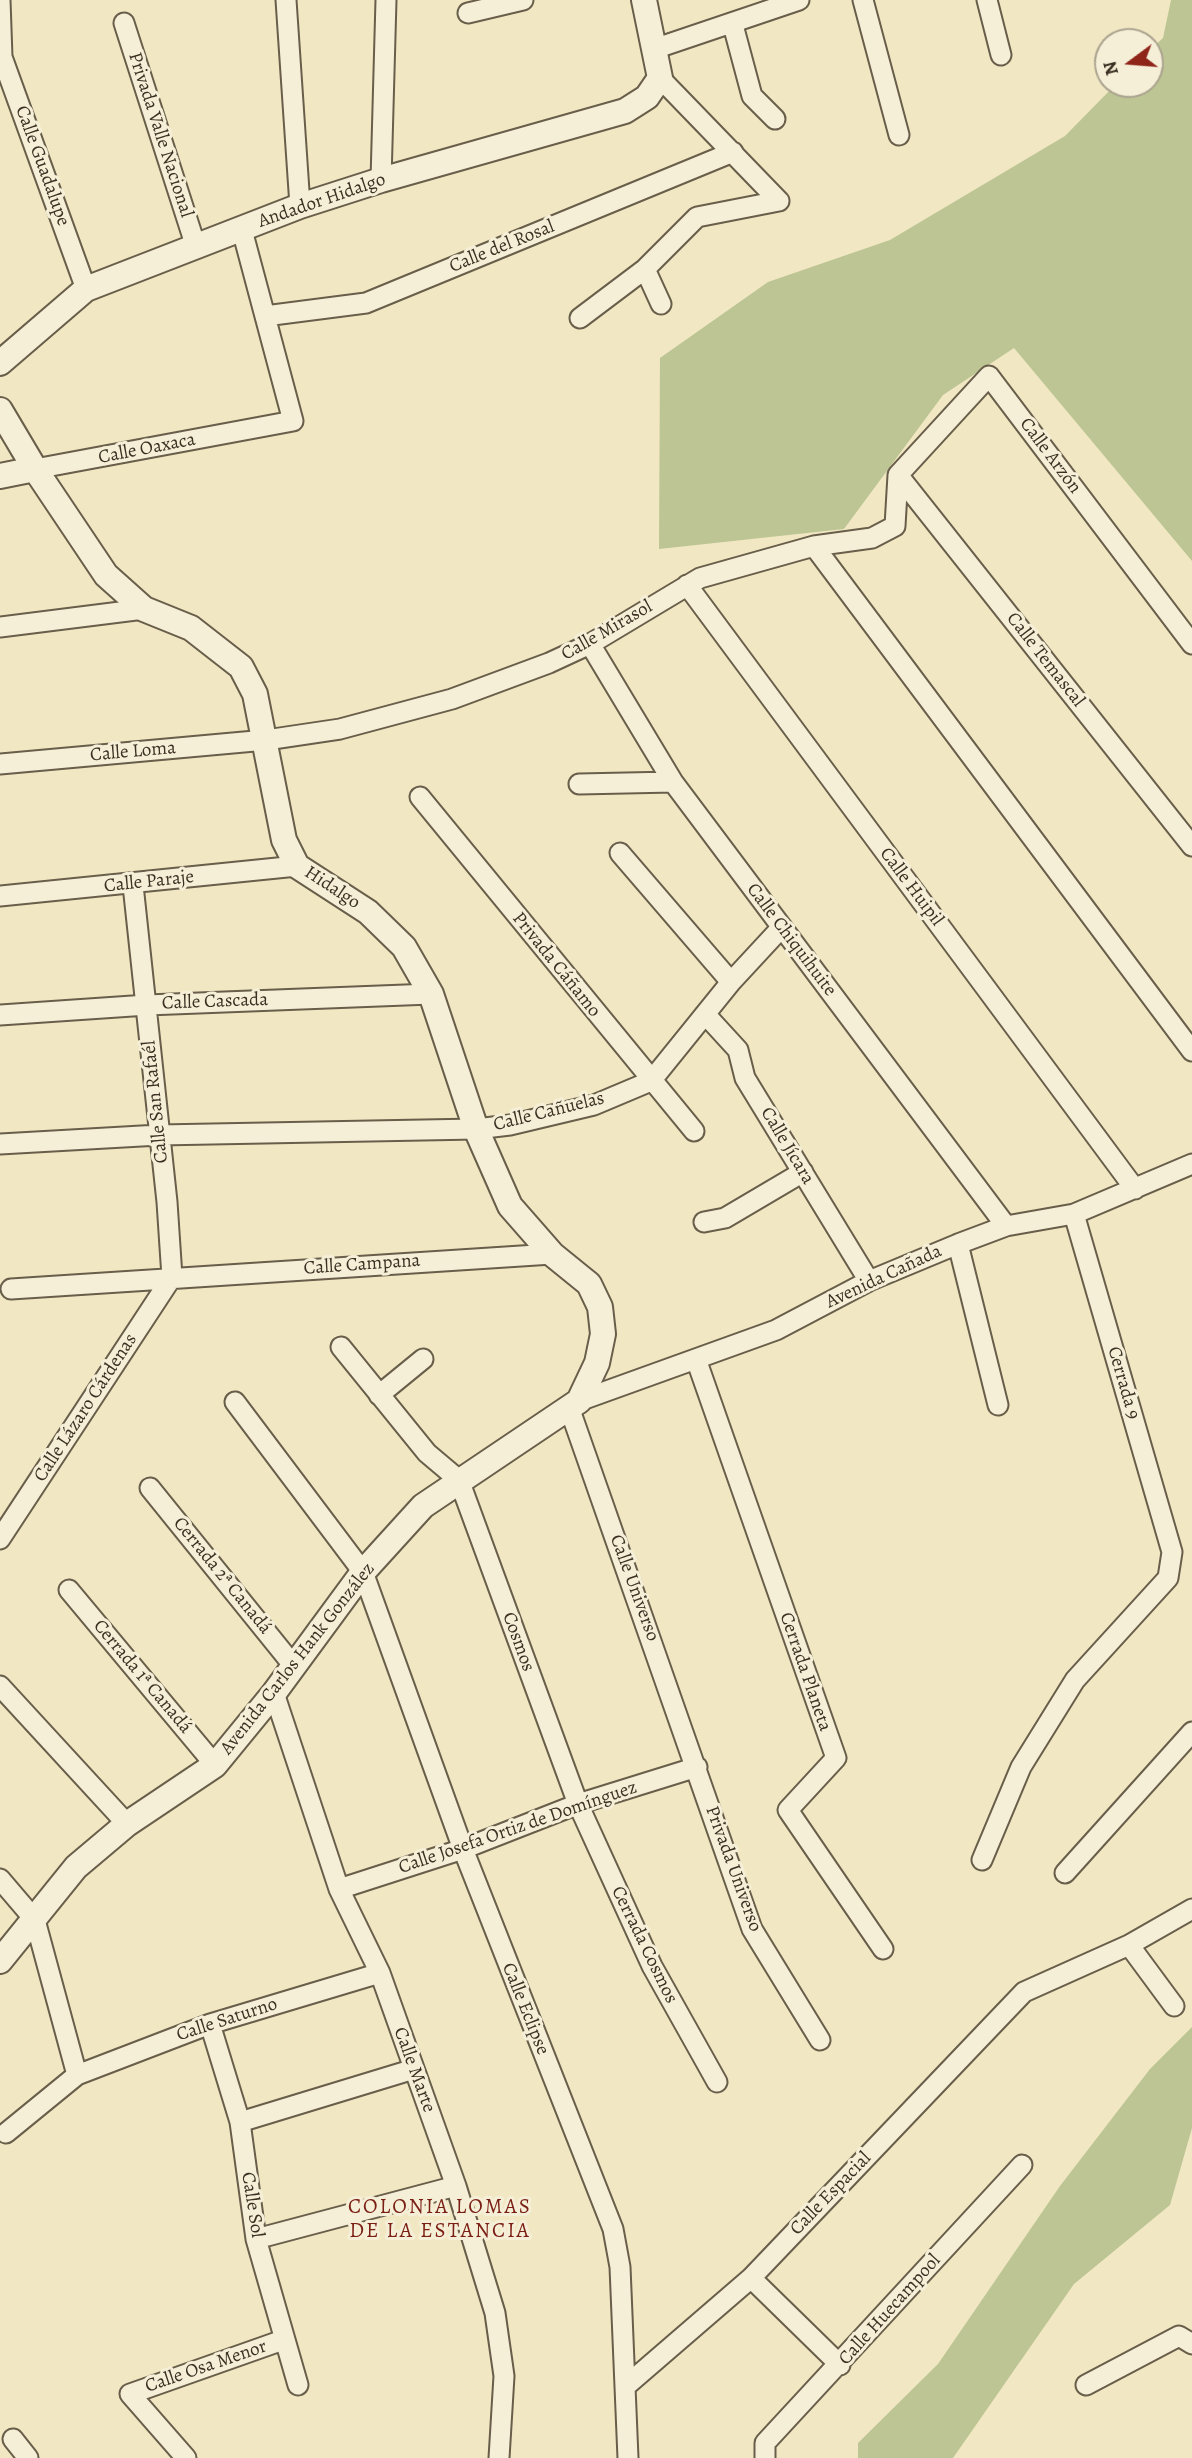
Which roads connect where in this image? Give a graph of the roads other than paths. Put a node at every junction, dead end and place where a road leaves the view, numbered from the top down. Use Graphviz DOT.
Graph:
graph roads {
  1 [pos="1,0"];
  2 [pos="286,0"];
  3 [pos="386,0"];
  4 [pos="523,0"];
  5 [pos="644,0"];
  6 [pos="800,0"];
  7 [pos="863,0"];
  8 [pos="987,0"];
  9 [pos="468,13"];
  10 [pos="124,23"];
  11 [pos="733,25"];
  12 [pos="654,49"];
  13 [pos="1001,55"];
  14 [pos="1,58"];
  15 [pos="660,78"];
  16 [pos="775,119"];
  17 [pos="899,135"];
  18 [pos="733,152"];
  19 [pos="381,180"];
  20 [pos="300,206"];
  21 [pos="242,230"];
  22 [pos="196,247"];
  23 [pos="645,269"];
  24 [pos="86,289"];
  25 [pos="660,304"];
  26 [pos="265,316"];
  27 [pos="580,318"];
  28 [pos="0,363"];
  29 [pos="0,410"];
  30 [pos="35,469"];
  31 [pos="898,475"];
  32 [pos="0,476"];
  33 [pos="814,546"];
  34 [pos="687,585"];
  35 [pos="144,609"];
  36 [pos="0,627"];
  37 [pos="590,644"];
  38 [pos="1192,644"];
  39 [pos="266,740"];
  40 [pos="0,764"];
  41 [pos="673,782"];
  42 [pos="579,784"];
  43 [pos="420,797"];
  44 [pos="1192,846"];
  45 [pos="621,853"];
  46 [pos="297,866"];
  47 [pos="133,884"];
  48 [pos="0,895"];
  49 [pos="781,928"];
  50 [pos="731,982"];
  51 [pos="431,994"];
  52 [pos="147,1005"];
  53 [pos="705,1014"];
  54 [pos="0,1015"];
  55 [pos="1192,1051"];
  56 [pos="651,1081"];
  57 [pos="476,1129"];
  58 [pos="694,1131"];
  59 [pos="159,1135"];
  60 [pos="0,1144"];
  61 [pos="1192,1164"];
  62 [pos="803,1172"];
  63 [pos="1135,1189"];
  64 [pos="1074,1214"];
  65 [pos="704,1222"];
  66 [pos="1006,1226"];
  67 [pos="958,1244"];
  68 [pos="552,1254"];
  69 [pos="172,1277"];
  70 [pos="869,1281"];
  71 [pos="11,1289"];
  72 [pos="341,1347"];
  73 [pos="423,1359"];
  74 [pos="696,1359"];
  75 [pos="379,1395"];
  76 [pos="236,1402"];
  77 [pos="998,1405"];
  78 [pos="575,1406"];
  79 [pos="459,1480"];
  80 [pos="150,1488"];
  81 [pos="0,1539"];
  82 [pos="363,1572"];
  83 [pos="69,1590"];
  84 [pos="293,1665"];
  85 [pos="0,1686"];
  86 [pos="274,1693"];
  87 [pos="1192,1732"];
  88 [pos="215,1765"];
  89 [pos="697,1767"];
  90 [pos="578,1804"];
  91 [pos="127,1824"];
  92 [pos="463,1849"];
  93 [pos="982,1860"];
  94 [pos="1065,1873"];
  95 [pos="0,1879"];
  96 [pos="339,1889"];
  97 [pos="1192,1909"];
  98 [pos="35,1920"];
  99 [pos="1129,1945"];
  100 [pos="883,1950"];
  101 [pos="0,1961"];
  102 [pos="380,1973"];
  103 [pos="1174,2006"];
  104 [pos="210,2024"];
  105 [pos="820,2040"];
  106 [pos="414,2069"];
  107 [pos="77,2075"];
  108 [pos="717,2082"];
  109 [pos="240,2122"];
  110 [pos="6,2133"];
  111 [pos="1022,2165"];
  112 [pos="456,2186"];
  113 [pos="256,2239"];
  114 [pos="751,2278"];
  115 [pos="283,2340"];
  116 [pos="1192,2344"];
  117 [pos="840,2365"];
  118 [pos="298,2385"];
  119 [pos="627,2385"];
  120 [pos="1086,2385"];
  121 [pos="13,2439"];
  122 [pos="28,2458"];
  123 [pos="186,2458"];
  124 [pos="499,2458"];
  125 [pos="628,2458"];
  126 [pos="765,2458"];
  1 -- 14 [label="street, Calle Guadalupe"];
  2 -- 20 [label="street"];
  3 -- 19 [label="street"];
  4 -- 9 [label="street"];
  5 -- 12 [label="street"];
  6 -- 11 [label="street"];
  7 -- 17 [label="street"];
  8 -- 13 [label="street"];
  10 -- 22 [label="street, Privada Valle Nacional"];
  11 -- 12 [label="street"];
  11 -- 16 [label="street"];
  12 -- 15 [label="street"];
  14 -- 24 [label="street, Calle Guadalupe"];
  15 -- 18 [label="street"];
  15 -- 19 [label="street, Andador Hidalgo"];
  18 -- 23 [label="street"];
  18 -- 26 [label="street, Calle del Rosal"];
  19 -- 20 [label="street, Andador Hidalgo"];
  20 -- 21 [label="street, Andador Hidalgo"];
  21 -- 22 [label="street, Andador Hidalgo"];
  21 -- 26 [label="street"];
  22 -- 24 [label="street, Andador Hidalgo"];
  23 -- 25 [label="street"];
  23 -- 27 [label="street"];
  24 -- 28 [label="street, Andador Hidalgo"];
  26 -- 30 [label="street, Calle Oaxaca"];
  29 -- 30 [label="street, Hidalgo"];
  30 -- 32 [label="street, Calle Oaxaca"];
  30 -- 35 [label="street, Hidalgo"];
  31 -- 33 [label="street, Calle Mirasol"];
  31 -- 38 [label="street, Calle Arzón"];
  31 -- 44 [label="street, Calle Temascal"];
  33 -- 34 [label="street, Calle Mirasol"];
  33 -- 55 [label="street"];
  34 -- 37 [label="street, Calle Mirasol"];
  34 -- 63 [label="street, Calle Huipil"];
  35 -- 36 [label="street"];
  35 -- 39 [label="street, Hidalgo"];
  37 -- 39 [label="street, Calle Mirasol"];
  37 -- 41 [label="street, Calle Chiquihuite"];
  39 -- 40 [label="street, Calle Loma"];
  39 -- 46 [label="street, Hidalgo"];
  41 -- 42 [label="street"];
  41 -- 49 [label="street, Calle Chiquihuite"];
  43 -- 56 [label="street, Privada Cáñamo"];
  45 -- 50 [label="street"];
  46 -- 47 [label="street, Calle Paraje"];
  46 -- 51 [label="street, Hidalgo"];
  47 -- 48 [label="street, Calle Paraje"];
  47 -- 52 [label="street, Calle San Rafaél"];
  49 -- 50 [label="street, Calle Cañuelas"];
  49 -- 66 [label="street, Calle Chiquihuite"];
  50 -- 53 [label="street, Calle Cañuelas"];
  51 -- 52 [label="street, Calle Cascada"];
  51 -- 57 [label="street, Hidalgo"];
  52 -- 54 [label="street, Calle Cascada"];
  52 -- 59 [label="street, Calle San Rafaél"];
  53 -- 56 [label="street, Calle Cañuelas"];
  53 -- 62 [label="street, Calle Jícara"];
  56 -- 57 [label="street, Calle Cañuelas"];
  56 -- 58 [label="street, Privada Cáñamo"];
  57 -- 59 [label="street, Calle Cañuelas"];
  57 -- 68 [label="street, Hidalgo"];
  59 -- 60 [label="street, Calle Cañuelas"];
  59 -- 69 [label="street, Calle San Rafaél"];
  61 -- 63 [label="street, Avenida Cañada"];
  62 -- 65 [label="street"];
  62 -- 70 [label="street, Calle Jícara"];
  63 -- 64 [label="street, Avenida Cañada"];
  64 -- 66 [label="street, Avenida Cañada"];
  64 -- 93 [label="street, Cerrada 9"];
  66 -- 67 [label="street, Avenida Cañada"];
  67 -- 70 [label="street, Avenida Cañada"];
  67 -- 77 [label="street"];
  68 -- 69 [label="street, Calle Campana"];
  68 -- 78 [label="street, Hidalgo"];
  69 -- 71 [label="street, Calle Campana"];
  69 -- 81 [label="street, Calle Lázaro Cárdenas"];
  70 -- 74 [label="street, Avenida Cañada"];
  72 -- 75 [label="street"];
  73 -- 75 [label="street"];
  74 -- 78 [label="street, Avenida Cañada"];
  74 -- 100 [label="street, Cerrada Planeta"];
  75 -- 79 [label="street"];
  76 -- 82 [label="street, Calle Eclipse"];
  78 -- 79 [label="street, Avenida Carlos Hank González"];
  78 -- 89 [label="street, Calle Universo"];
  79 -- 82 [label="street, Avenida Carlos Hank González"];
  79 -- 90 [label="street, Cosmos"];
  80 -- 84 [label="street, Cerrada 2ª Canadá"];
  82 -- 84 [label="street, Avenida Carlos Hank González"];
  82 -- 92 [label="street, Calle Eclipse"];
  83 -- 88 [label="street, Cerrada 1ª Canadá"];
  84 -- 86 [label="street, Avenida Carlos Hank González"];
  85 -- 91 [label="street"];
  86 -- 88 [label="street, Avenida Carlos Hank González"];
  86 -- 96 [label="street, Calle Marte"];
  87 -- 94 [label="street"];
  88 -- 91 [label="street, Avenida Carlos Hank González"];
  89 -- 90 [label="street, Calle Josefa Ortiz de Domínguez"];
  89 -- 105 [label="street, Privada Universo"];
  90 -- 92 [label="street, Calle Josefa Ortiz de Domínguez"];
  90 -- 108 [label="street, Cerrada Cosmos"];
  91 -- 98 [label="street, Avenida Carlos Hank González"];
  92 -- 96 [label="street, Calle Josefa Ortiz de Domínguez"];
  92 -- 119 [label="street, Calle Eclipse"];
  95 -- 98 [label="street"];
  96 -- 102 [label="street, Calle Marte"];
  97 -- 99 [label="street"];
  98 -- 101 [label="street, Avenida Carlos Hank González"];
  98 -- 107 [label="street"];
  99 -- 103 [label="street"];
  99 -- 114 [label="street, Calle Espacial"];
  102 -- 104 [label="street, Calle Saturno"];
  102 -- 106 [label="street, Calle Marte"];
  104 -- 107 [label="street, Calle Saturno"];
  104 -- 109 [label="street, Calle Sol"];
  106 -- 109 [label="street"];
  106 -- 112 [label="street, Calle Marte"];
  107 -- 110 [label="street, Calle Saturno"];
  109 -- 113 [label="street, Calle Sol"];
  111 -- 117 [label="street, Calle Huecampool"];
  112 -- 113 [label="street"];
  112 -- 124 [label="street, Calle Marte"];
  113 -- 115 [label="street, Calle Sol"];
  114 -- 117 [label="street"];
  114 -- 119 [label="street, Calle Espacial"];
  115 -- 118 [label="street, Calle Sol"];
  115 -- 123 [label="street, Calle Osa Menor"];
  116 -- 120 [label="street"];
  117 -- 126 [label="street, Calle Huecampool"];
  119 -- 125 [label="street, Calle Eclipse"];
  121 -- 122 [label="street"];
}
